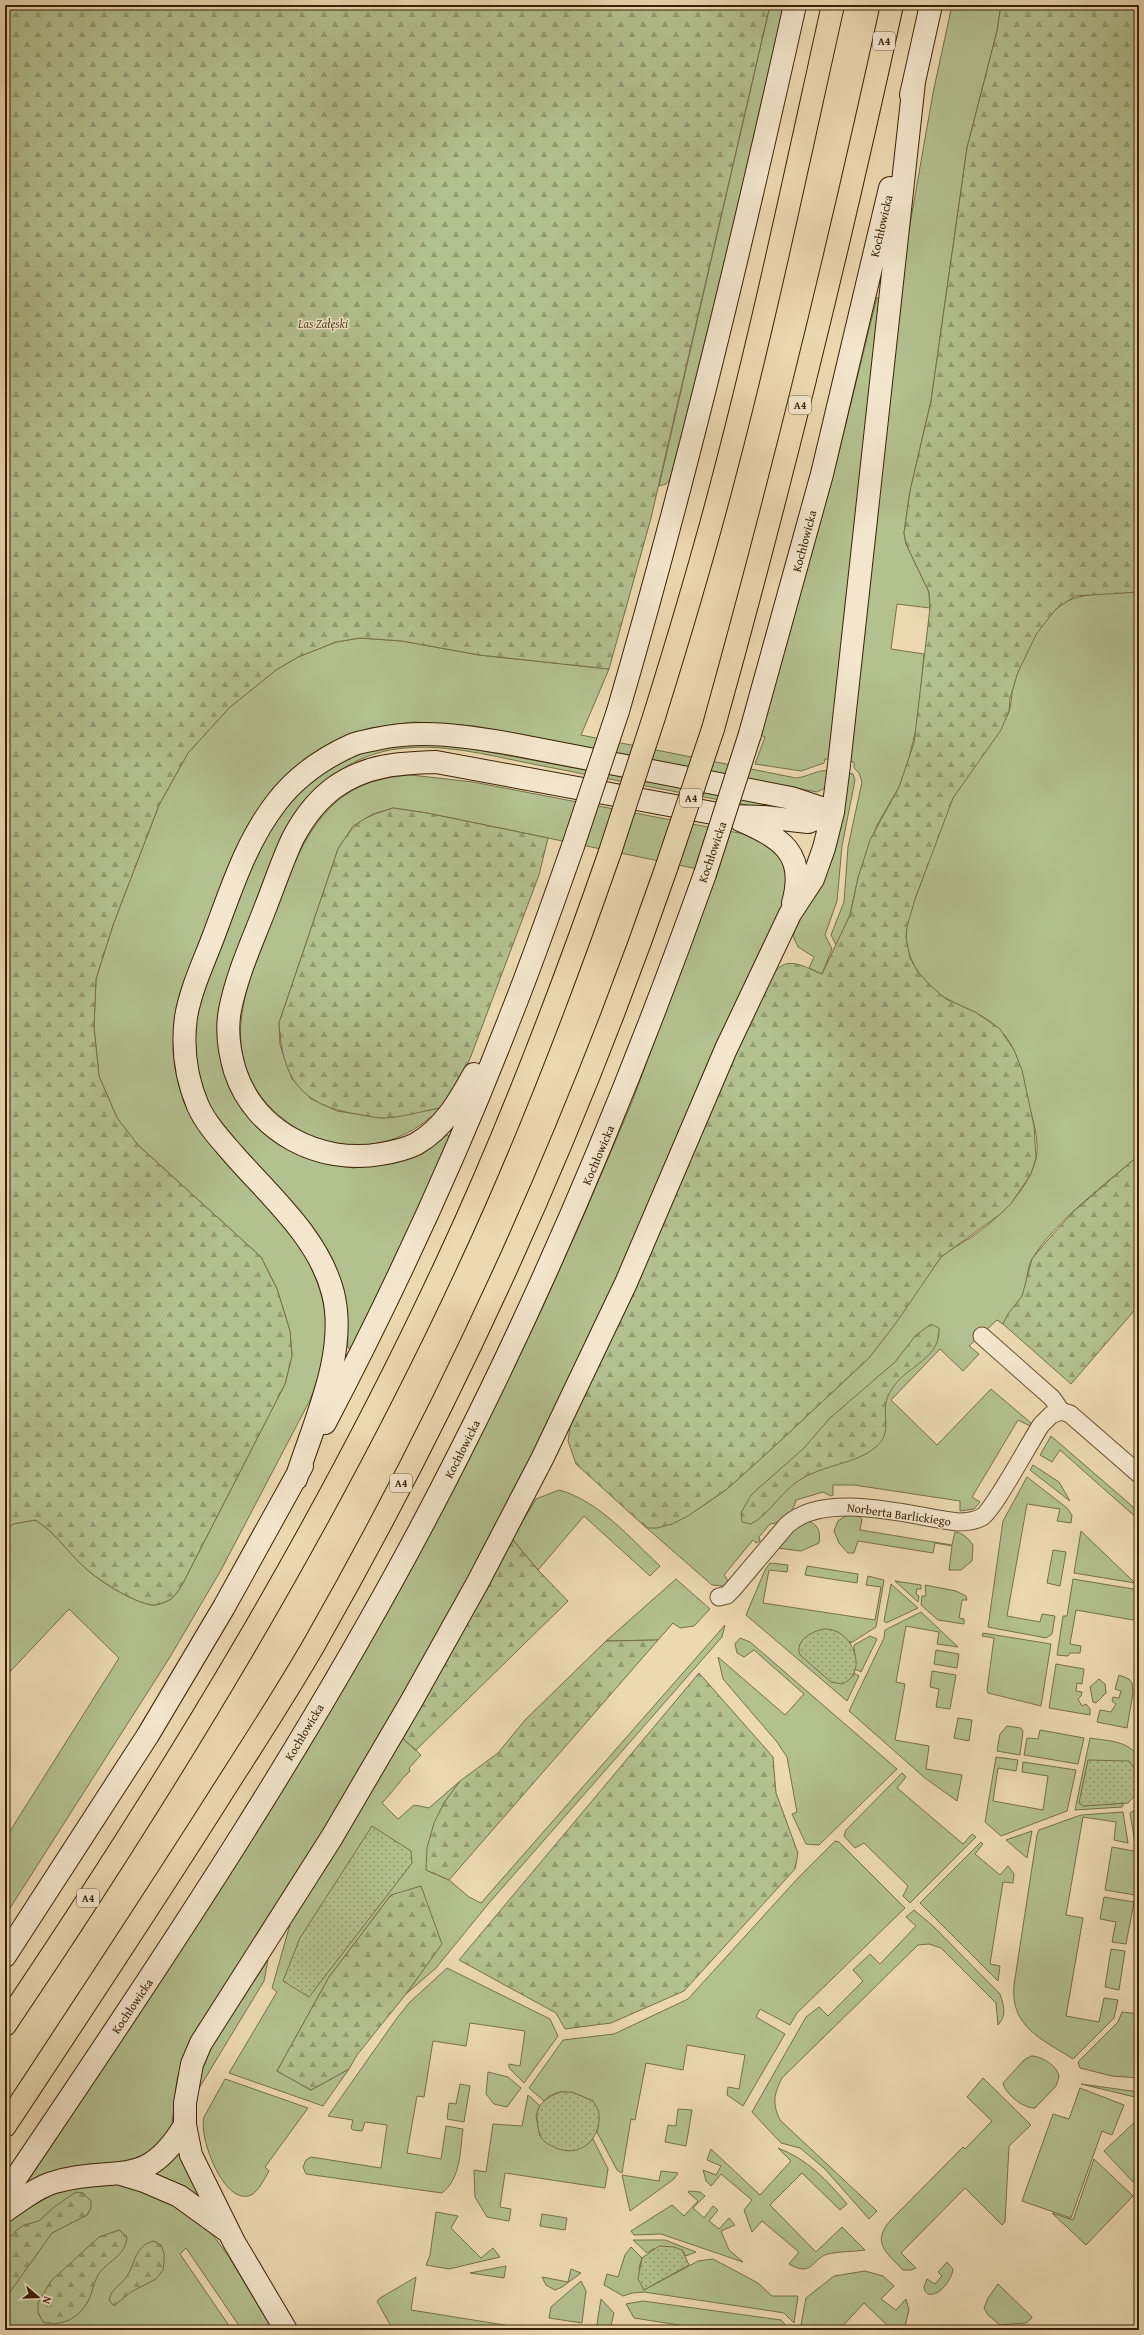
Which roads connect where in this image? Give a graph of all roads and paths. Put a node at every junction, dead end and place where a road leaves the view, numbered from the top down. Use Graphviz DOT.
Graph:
graph roads {
  1 [pos="795,5"];
  2 [pos="833,5"];
  3 [pos="892,5"];
  4 [pos="931,5"];
  5 [pos="914,82"];
  6 [pos="833,812"];
  7 [pos="729,816"];
  8 [pos="790,914"];
  9 [pos="511,1016"];
  10 [pos="982,1336"];
  11 [pos="1061,1412"];
  12 [pos="1139,1474"];
  13 [pos="296,1479"];
  14 [pos="719,1597"];
  15 [pos="5,1956"];
  16 [pos="5,2025"];
  17 [pos="185,2125"];
  18 [pos="5,2126"];
  19 [pos="119,2174"];
  20 [pos="5,2194"];
  21 [pos="5,2211"];
  22 [pos="232,2238"];
  23 [pos="286,2330"];
  1 -- 9 [label="street, bridge"];
  2 -- 16 [label="highway, A4, bridge"];
  3 -- 18 [label="highway, A4, bridge"];
  4 -- 5 [label="street, Kochłowicka"];
  5 -- 6 [label="street"];
  5 -- 20 [label="street, Kochłowicka, bridge"];
  6 -- 7 [label="street"];
  6 -- 8 [label="street"];
  6 -- 13 [label="street"];
  7 -- 8 [label="street"];
  7 -- 9 [label="street"];
  8 -- 17 [label="street"];
  9 -- 13 [label="street"];
  10 -- 11 [label="street"];
  11 -- 12 [label="street"];
  11 -- 14 [label="street, Norberta Barlickiego"];
  13 -- 15 [label="street"];
  17 -- 19 [label="street"];
  17 -- 22 [label="street"];
  19 -- 21 [label="street"];
  19 -- 22 [label="street"];
  22 -- 23 [label="street"];
}
